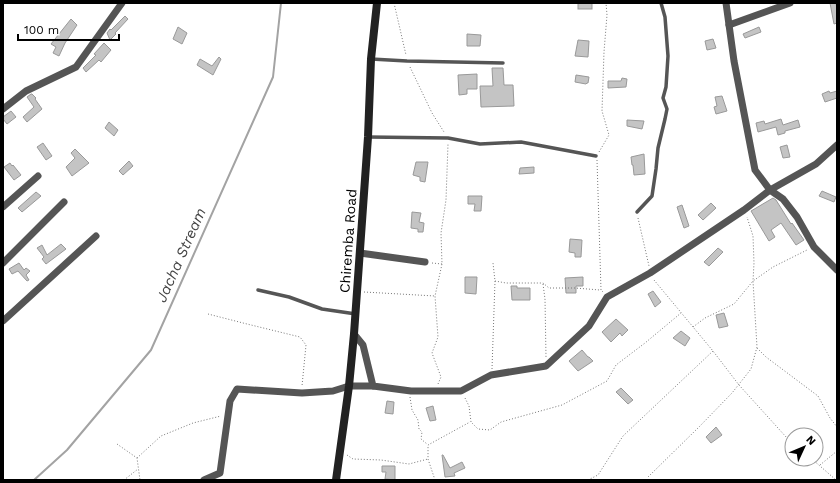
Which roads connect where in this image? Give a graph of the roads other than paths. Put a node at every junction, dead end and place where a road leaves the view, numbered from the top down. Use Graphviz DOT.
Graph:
graph roads {
  1 [pos="122,3"];
  2 [pos="377,3"];
  3 [pos="661,3"];
  4 [pos="726,3"];
  5 [pos="790,3"];
  6 [pos="729,25"];
  7 [pos="371,60"];
  8 [pos="503,63"];
  9 [pos="3,109"];
  10 [pos="368,137"];
  11 [pos="837,145"];
  12 [pos="596,156"];
  13 [pos="38,176"];
  14 [pos="770,190"];
  15 [pos="64,202"];
  16 [pos="3,206"];
  17 [pos="637,212"];
  18 [pos="96,236"];
  19 [pos="360,253"];
  20 [pos="425,262"];
  21 [pos="3,263"];
  22 [pos="837,270"];
  23 [pos="258,290"];
  24 [pos="356,314"];
  25 [pos="3,322"];
  26 [pos="354,334"];
  27 [pos="349,386"];
  28 [pos="373,386"];
  29 [pos="204,480"];
  30 [pos="336,480"];
  1 -- 9 [label="street"];
  2 -- 7 [label="main road, Chiremba Road"];
  3 -- 17 [label="lane"];
  4 -- 6 [label="street"];
  5 -- 6 [label="street"];
  6 -- 14 [label="street"];
  7 -- 8 [label="lane"];
  7 -- 10 [label="main road, Chiremba Road"];
  10 -- 12 [label="lane"];
  10 -- 19 [label="main road, Chiremba Road"];
  11 -- 14 [label="street"];
  13 -- 16 [label="street"];
  14 -- 22 [label="street"];
  14 -- 28 [label="street"];
  15 -- 21 [label="street"];
  18 -- 25 [label="street"];
  19 -- 20 [label="street"];
  19 -- 24 [label="main road, Chiremba Road"];
  23 -- 24 [label="lane"];
  24 -- 26 [label="main road, Chiremba Road"];
  26 -- 27 [label="main road, Chiremba Road"];
  26 -- 28 [label="street"];
  27 -- 28 [label="street"];
  27 -- 29 [label="street"];
  27 -- 30 [label="main road, Chiremba Road"];
}
